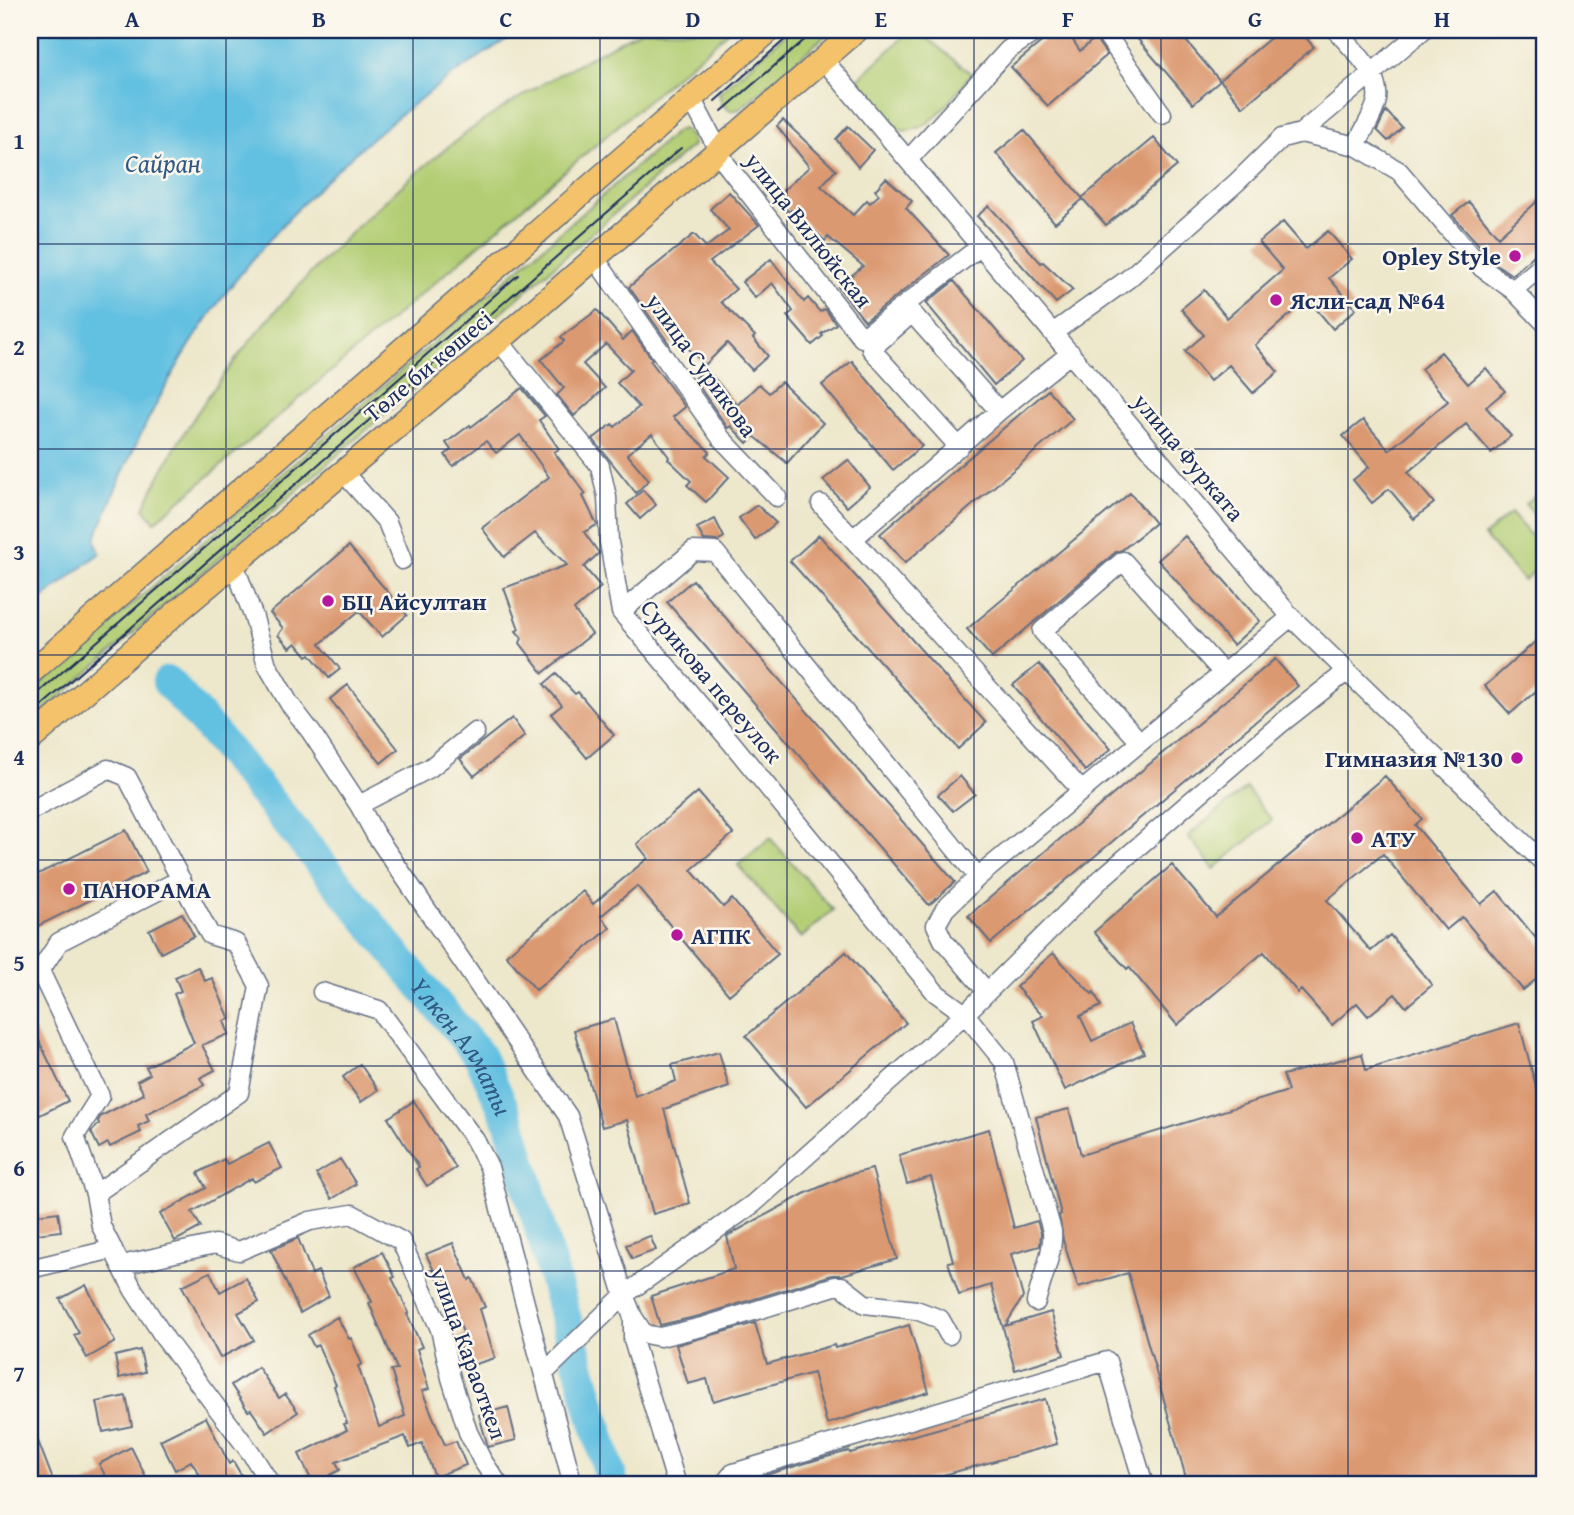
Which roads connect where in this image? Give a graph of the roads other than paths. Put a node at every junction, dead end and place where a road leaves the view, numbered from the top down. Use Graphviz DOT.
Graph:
graph roads {
  1 [pos="770,30"];
  2 [pos="857,30"];
  3 [pos="1038,30"];
  4 [pos="1103,30"];
  5 [pos="1336,30"];
  6 [pos="1423,30"];
  7 [pos="822,59"];
  8 [pos="1372,73"];
  9 [pos="691,99"];
  10 [pos="1162,114"];
  11 [pos="1301,133"];
  12 [pos="1356,146"];
  13 [pos="719,152"];
  14 [pos="908,160"];
  15 [pos="981,246"];
  16 [pos="594,257"];
  17 [pos="1544,264"];
  18 [pos="1513,290"];
  19 [pos="1544,322"];
  20 [pos="1054,332"];
  21 [pos="499,341"];
  22 [pos="1070,354"];
  23 [pos="999,411"];
  24 [pos="959,447"];
  25 [pos="343,472"];
  26 [pos="777,497"];
  27 [pos="821,504"];
  28 [pos="853,539"];
  29 [pos="402,560"];
  30 [pos="234,564"];
  31 [pos="621,612"];
  32 [pos="1291,617"];
  33 [pos="1346,672"];
  34 [pos="30,673"];
  35 [pos="1222,673"];
  36 [pos="475,732"];
  37 [pos="30,740"];
  38 [pos="1139,741"];
  39 [pos="1081,790"];
  40 [pos="359,805"];
  41 [pos="30,811"];
  42 [pos="1544,863"];
  43 [pos="978,877"];
  44 [pos="181,879"];
  45 [pos="322,992"];
  46 [pos="987,992"];
  47 [pos="965,1014"];
  48 [pos="95,1194"];
  49 [pos="113,1249"];
  50 [pos="122,1265"];
  51 [pos="30,1269"];
  52 [pos="624,1295"];
  53 [pos="1036,1301"];
  54 [pos="633,1317"];
  55 [pos="949,1335"];
  56 [pos="544,1373"];
  57 [pos="271,1485"];
  58 [pos="499,1485"];
  59 [pos="573,1485"];
  60 [pos="677,1485"];
  61 [pos="723,1485"];
  62 [pos="1144,1485"];
  1 -- 9 [label="main road, Төле би көшесі"];
  2 -- 7 [label="main road, Төле би көшесі"];
  3 -- 14 [label="street"];
  4 -- 10 [label="street"];
  5 -- 8 [label="street"];
  6 -- 8 [label="street"];
  7 -- 13 [label="main road, Төле би көшесі"];
  7 -- 14 [label="street, улица Фурката"];
  8 -- 11 [label="street"];
  8 -- 12 [label="street"];
  9 -- 13 [label="street, улица Вилюйская"];
  9 -- 34 [label="main road, Төле би көшесі"];
  11 -- 12 [label="street"];
  11 -- 20 [label="street"];
  12 -- 18 [label="street"];
  13 -- 15 [label="street, улица Вилюйская"];
  13 -- 16 [label="main road, Төле би көшесі"];
  14 -- 15 [label="street, улица Фурката"];
  15 -- 20 [label="street, улица Фурката"];
  16 -- 21 [label="main road, Төле би көшесі"];
  16 -- 26 [label="street, улица Сурикова"];
  17 -- 18 [label="street"];
  18 -- 19 [label="street"];
  20 -- 22 [label="street, улица Фурката"];
  21 -- 25 [label="main road, Төле би көшесі"];
  21 -- 31 [label="street, Сурикова переулок"];
  22 -- 23 [label="street"];
  22 -- 32 [label="street, улица Фурката"];
  23 -- 24 [label="street"];
  23 -- 24 [label="street"];
  24 -- 28 [label="street"];
  25 -- 29 [label="street"];
  25 -- 30 [label="main road, Төле би көшесі"];
  27 -- 28 [label="street"];
  28 -- 39 [label="street"];
  30 -- 37 [label="main road, Төле би көшесі"];
  30 -- 40 [label="street"];
  31 -- 43 [label="street"];
  31 -- 47 [label="street, Сурикова переулок"];
  32 -- 33 [label="street, улица Фурката"];
  32 -- 35 [label="street"];
  33 -- 42 [label="street, улица Фурката"];
  33 -- 46 [label="street"];
  35 -- 38 [label="street"];
  35 -- 38 [label="street"];
  36 -- 40 [label="street"];
  38 -- 39 [label="street"];
  39 -- 43 [label="street"];
  40 -- 52 [label="street"];
  41 -- 44 [label="street"];
  43 -- 46 [label="street"];
  44 -- 48 [label="street"];
  44 -- 48 [label="street"];
  45 -- 56 [label="street"];
  46 -- 47 [label="street"];
  47 -- 52 [label="street"];
  47 -- 53 [label="street, Сурикова переулок"];
  48 -- 49 [label="street"];
  49 -- 50 [label="street"];
  49 -- 51 [label="street"];
  50 -- 57 [label="street"];
  50 -- 58 [label="street, улица Караоткел"];
  52 -- 54 [label="street"];
  52 -- 56 [label="street"];
  54 -- 55 [label="street"];
  54 -- 60 [label="street"];
  56 -- 59 [label="street"];
  61 -- 62 [label="street"];
}
